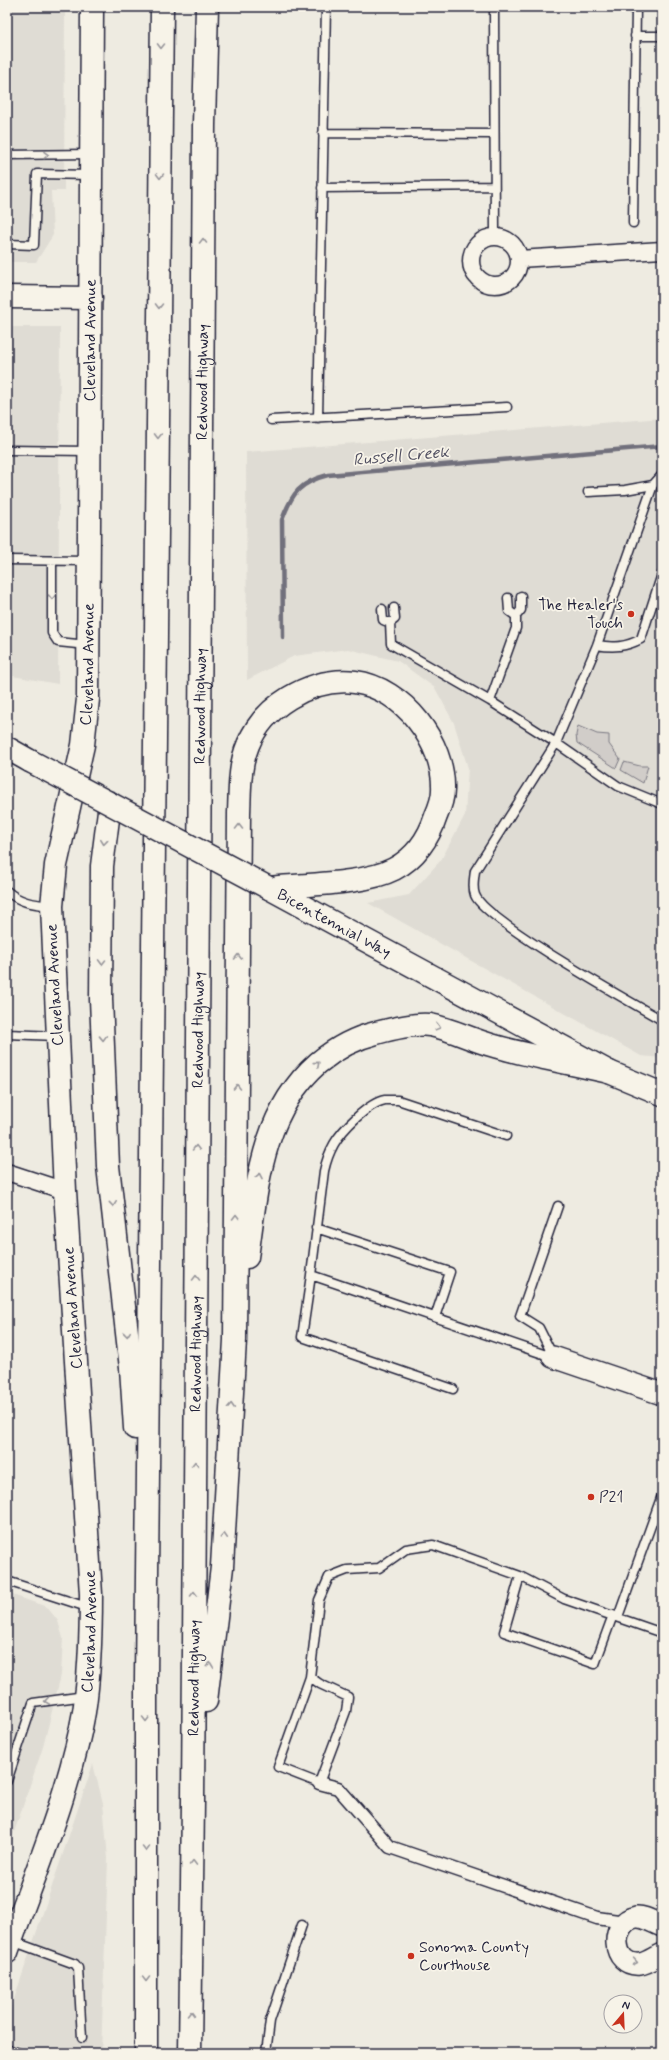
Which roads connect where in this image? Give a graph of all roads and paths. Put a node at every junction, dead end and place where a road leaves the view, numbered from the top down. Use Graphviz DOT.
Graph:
graph roads {
  1 [pos="92,7"];
  2 [pos="162,7"];
  3 [pos="207,7"];
  4 [pos="219,7"];
  5 [pos="326,7"];
  6 [pos="494,7"];
  7 [pos="636,7"];
  8 [pos="635,36"];
  9 [pos="662,36"];
  10 [pos="204,125"];
  11 [pos="323,133"];
  12 [pos="494,134"];
  13 [pos="7,155"];
  14 [pos="92,164"];
  15 [pos="494,186"];
  16 [pos="322,188"];
  17 [pos="632,223"];
  18 [pos="495,237"];
  19 [pos="7,244"];
  20 [pos="662,250"];
  21 [pos="519,259"];
  22 [pos="7,297"];
  23 [pos="91,298"];
  24 [pos="507,407"];
  25 [pos="318,418"];
  26 [pos="271,420"];
  27 [pos="7,450"];
  28 [pos="90,451"];
  29 [pos="662,475"];
  30 [pos="653,485"];
  31 [pos="588,492"];
  32 [pos="7,560"];
  33 [pos="52,561"];
  34 [pos="89,561"];
  35 [pos="662,574"];
  36 [pos="521,596"];
  37 [pos="508,598"];
  38 [pos="394,608"];
  39 [pos="382,609"];
  40 [pos="516,616"];
  41 [pos="390,623"];
  42 [pos="88,645"];
  43 [pos="597,645"];
  44 [pos="490,701"];
  45 [pos="556,743"];
  46 [pos="7,748"];
  47 [pos="110,803"];
  48 [pos="662,804"];
  49 [pos="269,888"];
  50 [pos="7,891"];
  51 [pos="52,906"];
  52 [pos="662,1020"];
  53 [pos="7,1034"];
  54 [pos="58,1036"];
  55 [pos="609,1072"];
  56 [pos="662,1094"];
  57 [pos="506,1136"];
  58 [pos="7,1172"];
  59 [pos="64,1191"];
  60 [pos="558,1206"];
  61 [pos="316,1228"];
  62 [pos="311,1275"];
  63 [pos="435,1317"];
  64 [pos="235,1340"];
  65 [pos="553,1357"];
  66 [pos="453,1389"];
  67 [pos="661,1391"];
  68 [pos="662,1495"];
  69 [pos="520,1576"];
  70 [pos="7,1581"];
  71 [pos="91,1609"];
  72 [pos="616,1616"];
  73 [pos="662,1633"];
  74 [pos="310,1676"];
  75 [pos="146,1680"];
  76 [pos="86,1696"];
  77 [pos="7,1781"];
  78 [pos="320,1783"];
  79 [pos="194,1801"];
  80 [pos="625,1922"];
  81 [pos="302,1925"];
  82 [pos="662,1926"];
  83 [pos="9,1947"];
  84 [pos="662,1954"];
  85 [pos="82,2038"];
  86 [pos="7,2049"];
  87 [pos="19,2053"];
  88 [pos="146,2053"];
  89 [pos="190,2053"];
  90 [pos="266,2053"];
  1 -- 14 [label="main road, Cleveland Avenue"];
  2 -- 75 [label="main road, one-way"];
  3 -- 10 [label="main road, Redwood Highway"];
  4 -- 10 [label="main road"];
  5 -- 11 [label="lane"];
  6 -- 12 [label="lane"];
  7 -- 8 [label="lane"];
  8 -- 9 [label="lane"];
  8 -- 17 [label="lane"];
  79 -- 10 [label="main road, Redwood Highway, one-way"];
  11 -- 12 [label="lane"];
  11 -- 16 [label="lane"];
  12 -- 15 [label="lane"];
  13 -- 14 [label="lane, one-way"];
  14 -- 19 [label="lane"];
  14 -- 23 [label="main road, Cleveland Avenue"];
  15 -- 16 [label="lane"];
  15 -- 18 [label="lane"];
  16 -- 25 [label="lane"];
  18 -- 21 [label="street"];
  18 -- 21 [label="street"];
  20 -- 21 [label="street"];
  22 -- 23 [label="main road"];
  23 -- 28 [label="main road, Cleveland Avenue"];
  24 -- 25 [label="lane"];
  25 -- 26 [label="lane"];
  27 -- 28 [label="lane"];
  28 -- 34 [label="main road, Cleveland Avenue"];
  29 -- 30 [label="lane"];
  30 -- 31 [label="lane"];
  30 -- 43 [label="lane"];
  32 -- 33 [label="lane"];
  33 -- 34 [label="lane"];
  33 -- 42 [label="lane, one-way"];
  34 -- 42 [label="main road, Cleveland Avenue"];
  35 -- 43 [label="lane"];
  36 -- 40 [label="lane"];
  37 -- 40 [label="lane"];
  38 -- 41 [label="lane"];
  39 -- 41 [label="lane"];
  40 -- 44 [label="lane"];
  41 -- 44 [label="lane"];
  42 -- 51 [label="main road, Cleveland Avenue"];
  43 -- 45 [label="lane"];
  44 -- 45 [label="lane"];
  45 -- 48 [label="lane"];
  45 -- 52 [label="lane"];
  46 -- 47 [label="main road, Bicentennial Way, bridge"];
  47 -- 49 [label="main road, Bicentennial Way, bridge"];
  47 -- 75 [label="main road, one-way"];
  49 -- 55 [label="main road, Bicentennial Way"];
  64 -- 49 [label="main road, one-way"];
  50 -- 51 [label="lane"];
  51 -- 54 [label="main road, Cleveland Avenue"];
  53 -- 54 [label="lane"];
  54 -- 59 [label="main road, Cleveland Avenue"];
  55 -- 56 [label="main road, Bicentennial Way"];
  64 -- 55 [label="main road, one-way"];
  57 -- 61 [label="lane"];
  58 -- 59 [label="street"];
  59 -- 71 [label="main road, Cleveland Avenue"];
  60 -- 65 [label="lane"];
  61 -- 62 [label="lane"];
  61 -- 63 [label="lane"];
  62 -- 63 [label="lane"];
  62 -- 66 [label="lane"];
  63 -- 65 [label="lane"];
  79 -- 64 [label="main road, one-way"];
  65 -- 67 [label="street"];
  68 -- 72 [label="lane"];
  69 -- 72 [label="lane"];
  69 -- 72 [label="lane"];
  69 -- 74 [label="lane"];
  70 -- 71 [label="lane"];
  71 -- 76 [label="main road, Cleveland Avenue"];
  72 -- 73 [label="lane"];
  74 -- 78 [label="lane"];
  74 -- 78 [label="lane"];
  75 -- 88 [label="main road, one-way"];
  76 -- 77 [label="lane, one-way"];
  76 -- 83 [label="main road, Cleveland Avenue"];
  78 -- 80 [label="street"];
  89 -- 79 [label="main road, Redwood Highway, one-way"];
  80 -- 82 [label="street"];
  80 -- 84 [label="street, one-way"];
  81 -- 90 [label="lane"];
  83 -- 85 [label="lane"];
  86 -- 87 [label="lane"];
}
